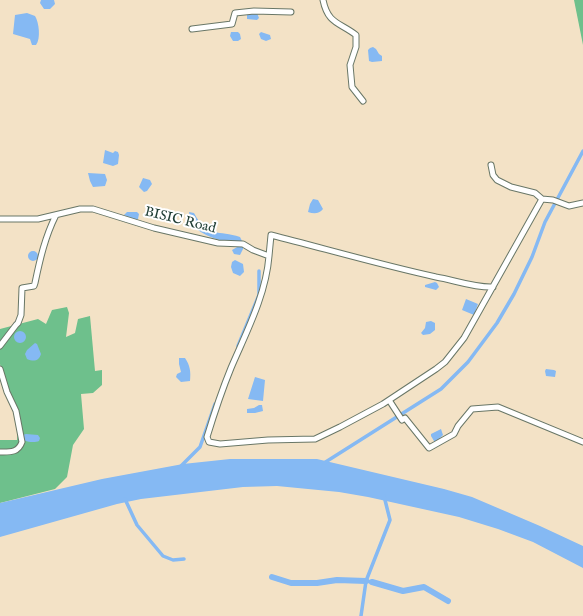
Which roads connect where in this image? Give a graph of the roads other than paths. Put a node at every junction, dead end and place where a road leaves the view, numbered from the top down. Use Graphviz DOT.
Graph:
graph roads {
  1 [pos="323,0"];
  2 [pos="291,12"];
  3 [pos="192,29"];
  4 [pos="363,101"];
  5 [pos="491,165"];
  6 [pos="542,199"];
  7 [pos="583,203"];
  8 [pos="56,215"];
  9 [pos="0,219"];
  10 [pos="268,256"];
  11 [pos="493,286"];
  12 [pos="0,346"];
  13 [pos="0,369"];
  14 [pos="389,400"];
  15 [pos="583,442"];
  16 [pos="0,452"];
  1 -- 4 [label="street"];
  2 -- 3 [label="street"];
  5 -- 6 [label="street"];
  6 -- 7 [label="street"];
  6 -- 11 [label="street"];
  8 -- 9 [label="street, BISIC Road"];
  8 -- 10 [label="street, BISIC Road"];
  8 -- 12 [label="street"];
  10 -- 11 [label="street"];
  10 -- 14 [label="street"];
  11 -- 14 [label="street"];
  13 -- 16 [label="street"];
  14 -- 15 [label="street"];
}
